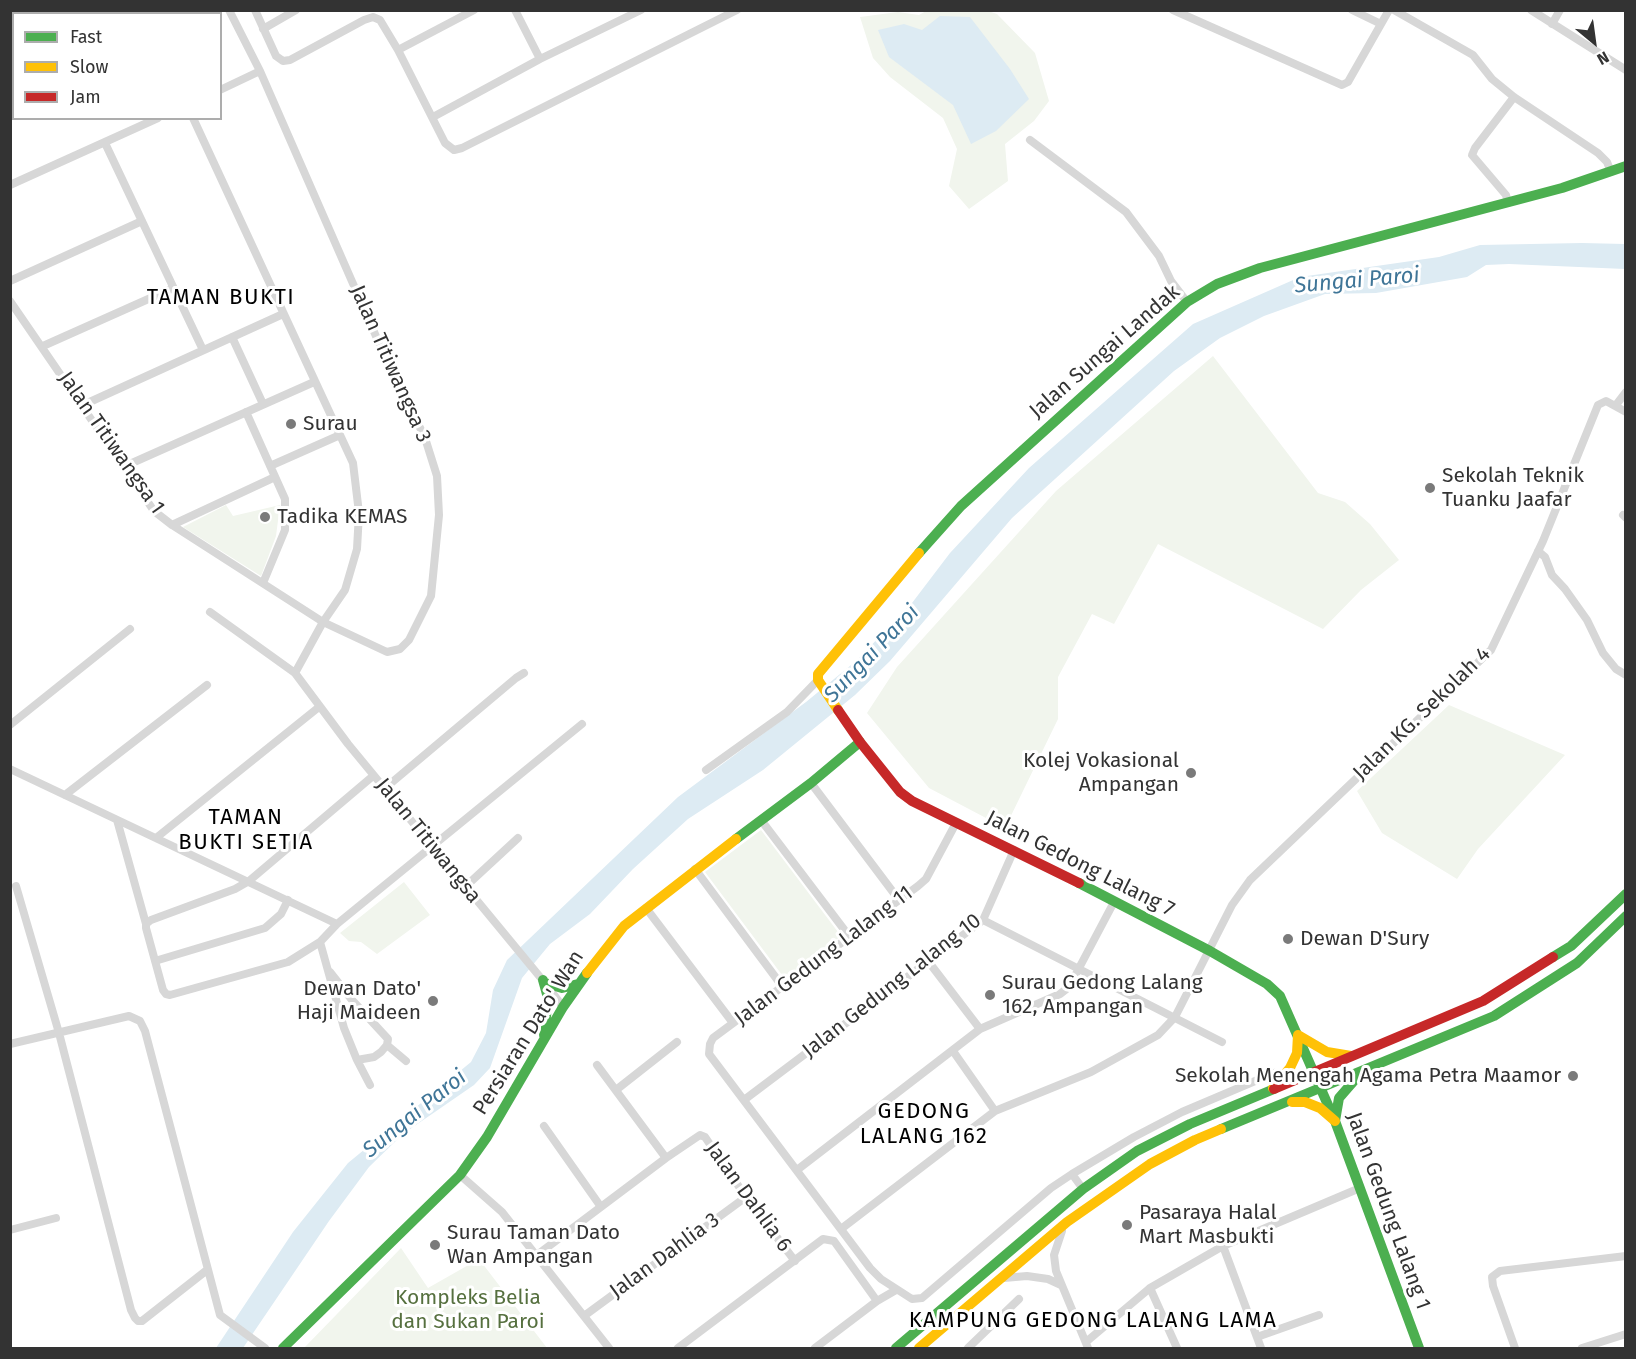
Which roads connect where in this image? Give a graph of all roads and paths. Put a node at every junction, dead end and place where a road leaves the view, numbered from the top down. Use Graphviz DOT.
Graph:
graph roads {
  1 [pos="229,10"];
  2 [pos="255,10"];
  3 [pos="296,10"];
  4 [pos="474,10"];
  5 [pos="515,10"];
  6 [pos="641,10"];
  7 [pos="737,10"];
  8 [pos="1173,10"];
  9 [pos="1352,10"];
  10 [pos="1389,10"];
  11 [pos="1394,10"];
  12 [pos="1531,10"];
  13 [pos="1560,10"];
  14 [pos="1381,24"];
  15 [pos="1552,24"];
  16 [pos="263,29"];
  17 [pos="398,50"];
  18 [pos="540,59"];
  19 [pos="1626,70"];
  20 [pos="260,71"];
  21 [pos="222,89"];
  22 [pos="1514,97"];
  23 [pos="433,117"];
  24 [pos="154,120"];
  25 [pos="194,120"];
  26 [pos="1030,141"];
  27 [pos="105,143"];
  28 [pos="1626,166"];
  29 [pos="1611,172"];
  30 [pos="10,184"];
  31 [pos="1508,203"];
  32 [pos="142,221"];
  33 [pos="10,281"];
  34 [pos="173,288"];
  35 [pos="10,301"];
  36 [pos="1187,302"];
  37 [pos="283,314"];
  38 [pos="232,337"];
  39 [pos="43,346"];
  40 [pos="203,350"];
  41 [pos="314,382"];
  42 [pos="1626,392"];
  43 [pos="263,404"];
  44 [pos="83,405"];
  45 [pos="1616,405"];
  46 [pos="246,412"];
  47 [pos="1626,412"];
  48 [pos="340,435"];
  49 [pos="123,466"];
  50 [pos="270,466"];
  51 [pos="275,477"];
  52 [pos="172,525"];
  53 [pos="1538,551"];
  54 [pos="263,583"];
  55 [pos="210,612"];
  56 [pos="323,622"];
  57 [pos="130,629"];
  58 [pos="296,673"];
  59 [pos="524,674"];
  60 [pos="1626,675"];
  61 [pos="821,684"];
  62 [pos="207,685"];
  63 [pos="319,707"];
  64 [pos="582,724"];
  65 [pos="10,725"];
  66 [pos="860,742"];
  67 [pos="10,769"];
  68 [pos="706,771"];
  69 [pos="374,776"];
  70 [pos="811,783"];
  71 [pos="384,789"];
  72 [pos="65,795"];
  73 [pos="117,820"];
  74 [pos="761,820"];
  75 [pos="956,823"];
  76 [pos="156,838"];
  77 [pos="518,838"];
  78 [pos="431,846"];
  79 [pos="1014,850"];
  80 [pos="695,869"];
  81 [pos="249,881"];
  82 [pos="16,886"];
  83 [pos="465,887"];
  84 [pos="1626,894"];
  85 [pos="288,900"];
  86 [pos="899,900"];
  87 [pos="1114,902"];
  88 [pos="646,908"];
  89 [pos="1626,916"];
  90 [pos="983,920"];
  91 [pos="146,924"];
  92 [pos="337,924"];
  93 [pos="849,936"];
  94 [pos="320,942"];
  95 [pos="1210,951"];
  96 [pos="155,961"];
  97 [pos="928,961"];
  98 [pos="1080,968"];
  99 [pos="330,972"];
  100 [pos="544,982"];
  101 [pos="578,984"];
  102 [pos="782,986"];
  103 [pos="563,1007"];
  104 [pos="1175,1017"];
  105 [pos="733,1023"];
  106 [pos="980,1029"];
  107 [pos="59,1033"];
  108 [pos="1298,1035"];
  109 [pos="543,1039"];
  110 [pos="1222,1041"];
  111 [pos="677,1042"];
  112 [pos="10,1044"];
  113 [pos="387,1045"];
  114 [pos="953,1051"];
  115 [pos="1353,1056"];
  116 [pos="357,1060"];
  117 [pos="406,1061"];
  118 [pos="597,1065"];
  119 [pos="1365,1069"];
  120 [pos="1274,1072"];
  121 [pos="1313,1072"];
  122 [pos="370,1085"];
  123 [pos="1320,1089"];
  124 [pos="616,1090"];
  125 [pos="1270,1090"];
  126 [pos="744,1100"];
  127 [pos="1285,1103"];
  128 [pos="995,1111"];
  129 [pos="1335,1121"];
  130 [pos="544,1126"];
  131 [pos="666,1158"];
  132 [pos="797,1170"];
  133 [pos="1072,1174"];
  134 [pos="460,1175"];
  135 [pos="1360,1188"];
  136 [pos="1083,1189"];
  137 [pos="746,1197"];
  138 [pos="601,1207"];
  139 [pos="56,1218"];
  140 [pos="1067,1222"];
  141 [pos="841,1229"];
  142 [pos="10,1230"];
  143 [pos="1223,1246"];
  144 [pos="537,1256"];
  145 [pos="1626,1256"];
  146 [pos="795,1261"];
  147 [pos="207,1270"];
  148 [pos="1000,1278"];
  149 [pos="1061,1285"];
  150 [pos="1150,1288"];
  151 [pos="896,1290"];
  152 [pos="1019,1299"];
  153 [pos="877,1301"];
  154 [pos="1319,1315"];
  155 [pos="584,1316"];
  156 [pos="1626,1334"];
  157 [pos="1257,1336"];
  158 [pos="1087,1345"];
  159 [pos="265,1348"];
  160 [pos="283,1348"];
  161 [pos="609,1348"];
  162 [pos="678,1348"];
  163 [pos="815,1348"];
  164 [pos="896,1348"];
  165 [pos="920,1348"];
  166 [pos="968,1348"];
  167 [pos="1177,1348"];
  168 [pos="1261,1348"];
  169 [pos="1419,1348"];
  170 [pos="1515,1348"];
  171 [pos="1582,1348"];
  1 -- 20 [label="street, Jalan Titiwangsa 3"];
  2 -- 16 [label="street"];
  3 -- 16 [label="street"];
  4 -- 17 [label="street"];
  5 -- 18 [label="street"];
  6 -- 18 [label="street"];
  7 -- 23 [label="street"];
  8 -- 14 [label="street"];
  9 -- 14 [label="street"];
  10 -- 14 [label="street"];
  11 -- 22 [label="street"];
  12 -- 15 [label="street"];
  13 -- 15 [label="street"];
  15 -- 19 [label="street"];
  16 -- 17 [label="street"];
  17 -- 23 [label="street"];
  18 -- 23 [label="street"];
  20 -- 21 [label="street"];
  20 -- 56 [label="street, Jalan Titiwangsa 3"];
  22 -- 29 [label="street"];
  22 -- 31 [label="street"];
  24 -- 27 [label="street"];
  25 -- 37 [label="street"];
  26 -- 36 [label="street"];
  27 -- 30 [label="street"];
  27 -- 32 [label="street"];
  28 -- 29 [label="main road, Jalan Sungai Landak"];
  29 -- 31 [label="main road, Jalan Sungai Landak"];
  31 -- 36 [label="main road, Jalan Sungai Landak"];
  32 -- 33 [label="street"];
  32 -- 34 [label="street"];
  34 -- 39 [label="street"];
  34 -- 40 [label="street"];
  35 -- 39 [label="street, Jalan Titiwangsa 1"];
  36 -- 61 [label="main road, Jalan Sungai Landak"];
  37 -- 38 [label="street"];
  37 -- 41 [label="street"];
  38 -- 40 [label="street"];
  38 -- 43 [label="street"];
  39 -- 44 [label="street, Jalan Titiwangsa 1"];
  40 -- 44 [label="street"];
  41 -- 43 [label="street"];
  41 -- 48 [label="street"];
  42 -- 45 [label="street"];
  43 -- 46 [label="street"];
  44 -- 49 [label="street, Jalan Titiwangsa 1"];
  45 -- 47 [label="street"];
  45 -- 53 [label="street, Jalan KG. Sekolah 4"];
  46 -- 49 [label="street"];
  46 -- 50 [label="street"];
  48 -- 50 [label="street"];
  48 -- 56 [label="street"];
  49 -- 52 [label="street, Jalan Titiwangsa 1"];
  50 -- 51 [label="street"];
  51 -- 52 [label="street"];
  51 -- 54 [label="street"];
  52 -- 54 [label="street, Jalan Titiwangsa 1"];
  53 -- 60 [label="street"];
  53 -- 95 [label="street, Jalan KG. Sekolah 4"];
  54 -- 56 [label="street, Jalan Titiwangsa 1"];
  55 -- 58 [label="street"];
  56 -- 58 [label="street"];
  57 -- 65 [label="street"];
  58 -- 63 [label="street, Jalan Titiwangsa"];
  59 -- 71 [label="street"];
  61 -- 66 [label="main road, Jalan Gedong Lalang 7"];
  61 -- 68 [label="street"];
  62 -- 72 [label="street"];
  63 -- 69 [label="street, Jalan Titiwangsa"];
  63 -- 76 [label="street"];
  64 -- 78 [label="street"];
  66 -- 70 [label="main road, Persiaran Dato' Wan"];
  66 -- 75 [label="main road, Jalan Gedong Lalang 7"];
  67 -- 72 [label="street"];
  69 -- 71 [label="street, Jalan Titiwangsa"];
  69 -- 81 [label="street"];
  70 -- 74 [label="main road, Persiaran Dato' Wan"];
  70 -- 86 [label="street"];
  71 -- 78 [label="street, Jalan Titiwangsa"];
  72 -- 73 [label="street"];
  73 -- 76 [label="street"];
  73 -- 91 [label="street"];
  74 -- 80 [label="main road, Persiaran Dato' Wan"];
  74 -- 93 [label="street"];
  75 -- 79 [label="main road, Jalan Gedong Lalang 7"];
  75 -- 86 [label="street, Jalan Gedung Lalang 11"];
  76 -- 81 [label="street"];
  77 -- 83 [label="street"];
  78 -- 83 [label="street, Jalan Titiwangsa"];
  78 -- 92 [label="street"];
  79 -- 87 [label="main road, Jalan Gedong Lalang 7"];
  79 -- 90 [label="street, Jalan Gedung Lalang 10"];
  80 -- 88 [label="main road, Persiaran Dato' Wan"];
  80 -- 102 [label="street"];
  81 -- 85 [label="street"];
  81 -- 91 [label="street"];
  82 -- 107 [label="street"];
  83 -- 100 [label="street, Jalan Titiwangsa"];
  84 -- 115 [label="main road"];
  85 -- 92 [label="street"];
  85 -- 96 [label="street"];
  86 -- 93 [label="street, Jalan Gedung Lalang 11"];
  87 -- 95 [label="main road, Jalan Gedong Lalang 7"];
  87 -- 98 [label="street"];
  88 -- 101 [label="main road, Persiaran Dato' Wan"];
  88 -- 105 [label="street"];
  89 -- 119 [label="main road"];
  90 -- 97 [label="street, Jalan Gedung Lalang 10"];
  90 -- 98 [label="street"];
  91 -- 96 [label="street"];
  92 -- 94 [label="street"];
  93 -- 102 [label="street, Jalan Gedung Lalang 11"];
  94 -- 96 [label="street"];
  94 -- 99 [label="street"];
  95 -- 104 [label="street, Jalan KG. Sekolah 4"];
  95 -- 108 [label="main road, Jalan Gedong Lalang 7"];
  97 -- 106 [label="street"];
  97 -- 126 [label="street, Jalan Gedung Lalang 10"];
  98 -- 104 [label="street"];
  98 -- 106 [label="street"];
  99 -- 113 [label="street"];
  99 -- 116 [label="street"];
  100 -- 101 [label="main road"];
  100 -- 103 [label="street, Jalan Titiwangsa"];
  100 -- 109 [label="main road"];
  101 -- 103 [label="main road, Persiaran Dato' Wan"];
  102 -- 105 [label="street, Jalan Gedung Lalang 11"];
  103 -- 109 [label="main road, Persiaran Dato' Wan"];
  104 -- 110 [label="street"];
  104 -- 128 [label="street, Jalan KG. Sekolah 4"];
  105 -- 126 [label="street, Jalan Gedung Lalang 11"];
  106 -- 114 [label="street"];
  107 -- 112 [label="street"];
  107 -- 147 [label="street"];
  107 -- 147 [label="street"];
  108 -- 115 [label="main road"];
  108 -- 121 [label="main road, Jalan Gedong Lalang 7"];
  108 -- 125 [label="main road"];
  109 -- 134 [label="main road, Persiaran Dato' Wan"];
  111 -- 124 [label="street"];
  113 -- 116 [label="street"];
  113 -- 117 [label="street"];
  114 -- 128 [label="street"];
  114 -- 132 [label="street"];
  115 -- 121 [label="main road"];
  116 -- 122 [label="street"];
  118 -- 124 [label="street"];
  119 -- 123 [label="main road"];
  119 -- 129 [label="main road"];
  120 -- 133 [label="street"];
  121 -- 123 [label="main road, Jalan Gedung Lalang 1"];
  121 -- 125 [label="main road"];
  123 -- 127 [label="main road"];
  123 -- 129 [label="main road, Jalan Gedung Lalang 1"];
  124 -- 131 [label="street"];
  125 -- 136 [label="main road"];
  126 -- 132 [label="street"];
  127 -- 129 [label="main road"];
  127 -- 140 [label="main road"];
  128 -- 141 [label="street, Jalan KG. Sekolah 4"];
  129 -- 135 [label="main road, Jalan Gedung Lalang 1"];
  130 -- 138 [label="street"];
  131 -- 137 [label="street, Jalan Dahlia 6"];
  131 -- 138 [label="street"];
  132 -- 141 [label="street"];
  133 -- 136 [label="street"];
  133 -- 151 [label="street"];
  134 -- 144 [label="street"];
  134 -- 160 [label="main road, Persiaran Dato' Wan"];
  135 -- 143 [label="street"];
  135 -- 169 [label="main road, Jalan Gedung Lalang 1"];
  136 -- 164 [label="main road"];
  137 -- 146 [label="street, Jalan Dahlia 6"];
  137 -- 155 [label="street, Jalan Dahlia 3"];
  138 -- 144 [label="street"];
  139 -- 142 [label="street"];
  140 -- 148 [label="main road"];
  140 -- 149 [label="street"];
  141 -- 151 [label="street"];
  143 -- 150 [label="street"];
  143 -- 157 [label="street"];
  144 -- 155 [label="street"];
  145 -- 170 [label="street"];
  146 -- 153 [label="street"];
  146 -- 162 [label="street"];
  147 -- 159 [label="street"];
  148 -- 149 [label="street"];
  148 -- 165 [label="main road"];
  149 -- 158 [label="street"];
  150 -- 158 [label="street"];
  150 -- 167 [label="street"];
  151 -- 153 [label="street"];
  152 -- 166 [label="street"];
  153 -- 163 [label="street"];
  154 -- 157 [label="street"];
  155 -- 161 [label="street"];
  156 -- 171 [label="street"];
  157 -- 168 [label="street"];
}
